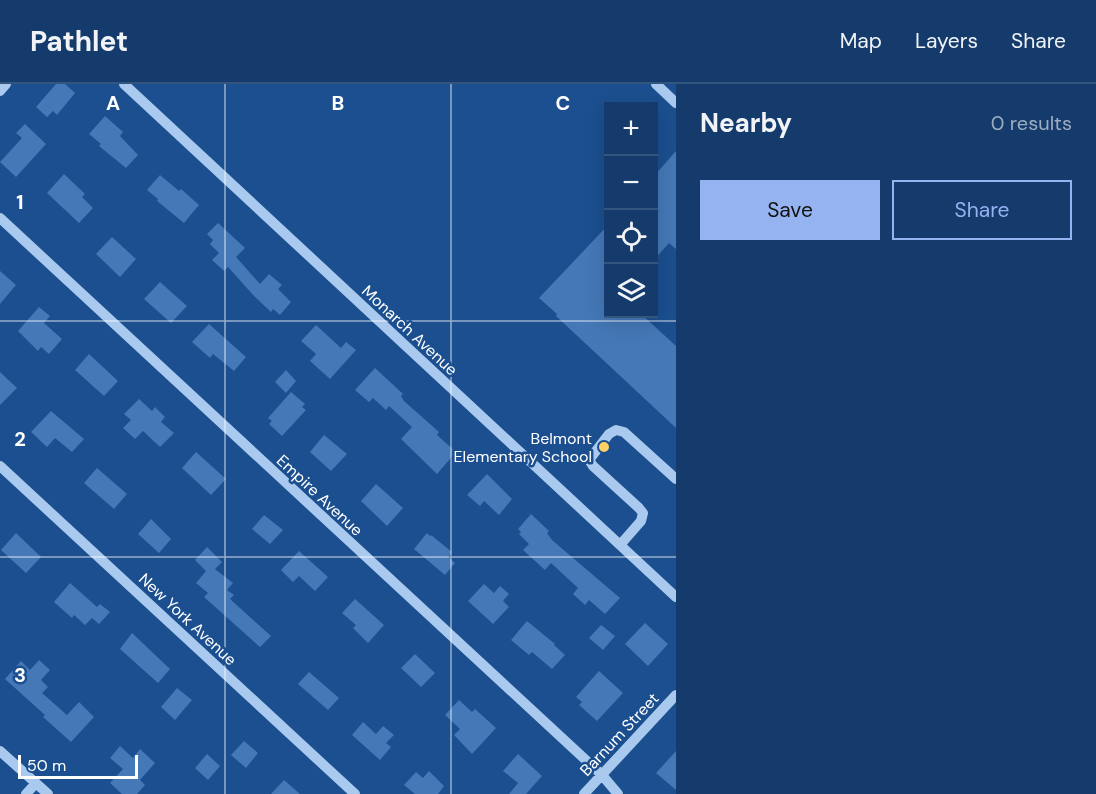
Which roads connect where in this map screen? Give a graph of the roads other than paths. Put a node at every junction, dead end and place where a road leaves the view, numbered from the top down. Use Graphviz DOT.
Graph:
graph roads {
  1 [pos="6,84"];
  2 [pos="124,84"];
  3 [pos="656,84"];
  4 [pos="0,91"];
  5 [pos="676,103"];
  6 [pos="0,218"];
  7 [pos="0,466"];
  8 [pos="676,479"];
  9 [pos="620,546"];
  10 [pos="676,597"];
  11 [pos="676,695"];
  12 [pos="0,750"];
  13 [pos="602,775"];
  14 [pos="36,783"];
  15 [pos="26,794"];
  16 [pos="48,794"];
  17 [pos="355,794"];
  18 [pos="584,794"];
  19 [pos="618,794"];
  1 -- 4 [label="street"];
  2 -- 9 [label="street, Monarch Avenue"];
  3 -- 5 [label="street"];
  6 -- 13 [label="street, Empire Avenue"];
  7 -- 17 [label="street, New York Avenue"];
  8 -- 9 [label="street"];
  9 -- 10 [label="street, Monarch Avenue"];
  11 -- 13 [label="street, Barnum Street"];
  12 -- 14 [label="street"];
  13 -- 18 [label="street, Barnum Street"];
  13 -- 19 [label="street, Empire Avenue"];
  14 -- 15 [label="street"];
  14 -- 16 [label="street"];
}
